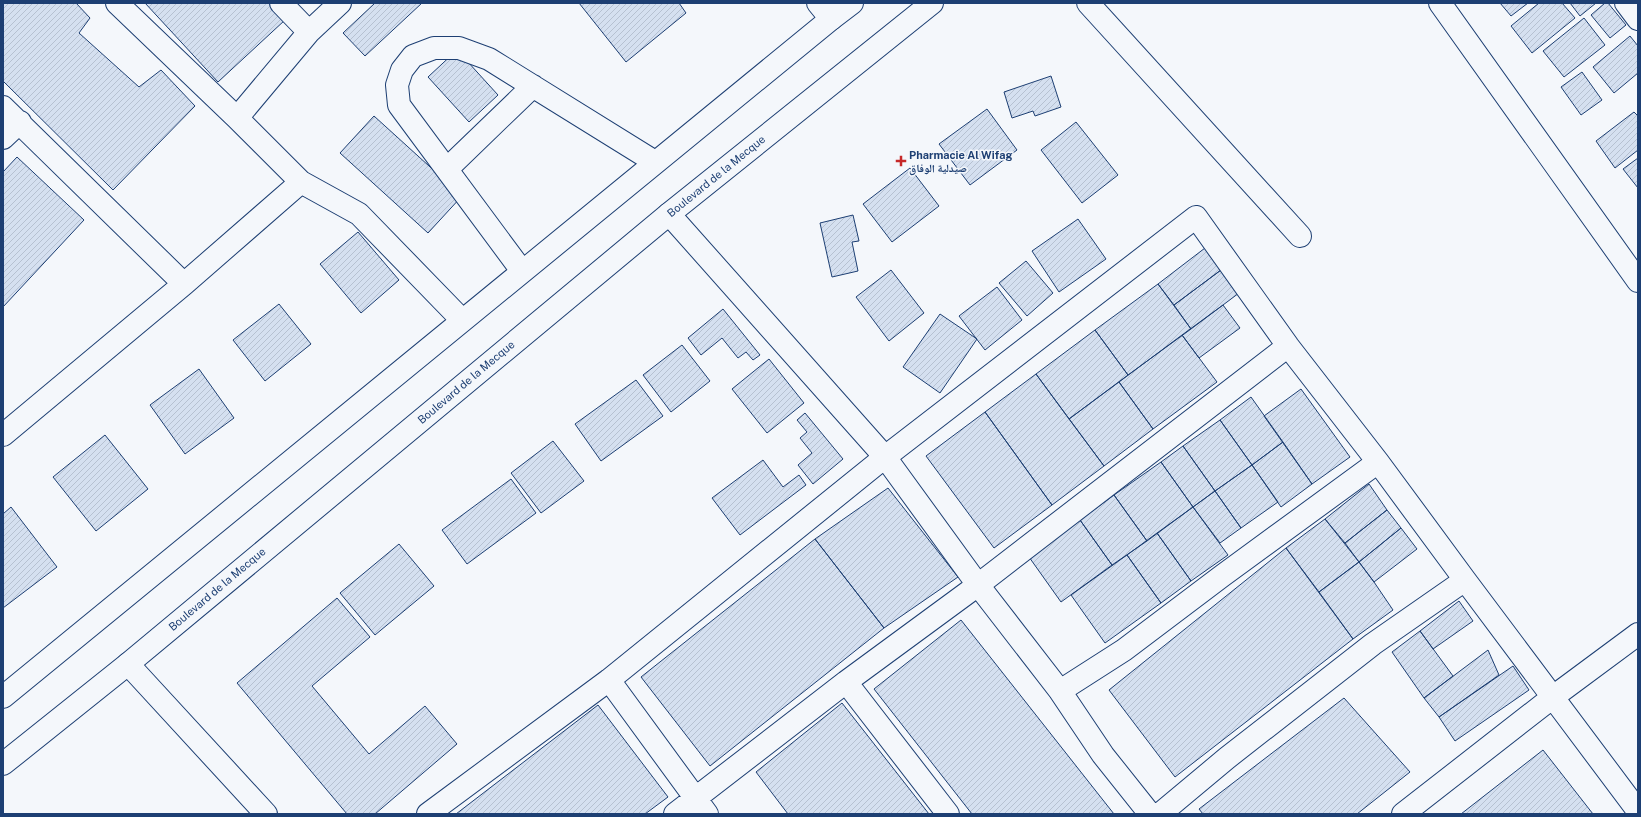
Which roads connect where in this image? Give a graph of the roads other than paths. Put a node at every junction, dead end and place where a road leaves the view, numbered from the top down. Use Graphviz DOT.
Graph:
graph roads {
  1 [pos="117,3"];
  2 [pos="281,3"];
  3 [pos="340,3"];
  4 [pos="852,3"];
  5 [pos="932,3"];
  6 [pos="1088,3"];
  7 [pos="1440,3"];
  8 [pos="1626,3"];
  9 [pos="824,11"];
  10 [pos="1638,20"];
  11 [pos="309,32"];
  12 [pos="533,86"];
  13 [pos="3,107"];
  14 [pos="237,118"];
  15 [pos="20,122"];
  16 [pos="3,138"];
  17 [pos="655,162"];
  18 [pos="447,169"];
  19 [pos="301,182"];
  20 [pos="669,214"];
  21 [pos="1300,236"];
  22 [pos="522,271"];
  23 [pos="1638,281"];
  24 [pos="184,284"];
  25 [pos="462,320"];
  26 [pos="1288,346"];
  27 [pos="3,435"];
  28 [pos="885,457"];
  29 [pos="1378,462"];
  30 [pos="1464,580"];
  31 [pos="978,585"];
  32 [pos="1638,634"];
  33 [pos="128,664"];
  34 [pos="609,680"];
  35 [pos="846,682"];
  36 [pos="1060,691"];
  37 [pos="3,697"];
  38 [pos="1553,697"];
  39 [pos="3,764"];
  40 [pos="701,806"];
  41 [pos="1638,811"];
  42 [pos="266,814"];
  43 [pos="428,814"];
  44 [pos="675,814"];
  45 [pos="948,814"];
  46 [pos="1150,814"];
  47 [pos="1160,814"];
  48 [pos="1403,814"];
  1 -- 14 [label="street"];
  2 -- 11 [label="street"];
  3 -- 11 [label="street"];
  4 -- 9 [label="street"];
  5 -- 20 [label="street, Boulevard de la Mecque"];
  6 -- 21 [label="street"];
  7 -- 23 [label="street"];
  8 -- 10 [label="street"];
  9 -- 17 [label="street"];
  11 -- 14 [label="street"];
  12 -- 17 [label="street"];
  12 -- 18 [label="street"];
  12 -- 18 [label="street"];
  13 -- 15 [label="street"];
  14 -- 19 [label="street"];
  15 -- 16 [label="street"];
  15 -- 24 [label="street"];
  17 -- 22 [label="street"];
  18 -- 22 [label="street"];
  19 -- 24 [label="street"];
  19 -- 25 [label="street"];
  20 -- 28 [label="street"];
  20 -- 33 [label="street, Boulevard de la Mecque"];
  22 -- 25 [label="street"];
  24 -- 27 [label="street"];
  25 -- 37 [label="street"];
  26 -- 28 [label="street"];
  26 -- 29 [label="street"];
  26 -- 31 [label="street"];
  28 -- 31 [label="street"];
  28 -- 34 [label="street"];
  29 -- 30 [label="street"];
  29 -- 36 [label="street"];
  30 -- 38 [label="street"];
  30 -- 47 [label="street"];
  31 -- 35 [label="street"];
  31 -- 36 [label="street"];
  32 -- 38 [label="street"];
  33 -- 39 [label="street, Boulevard de la Mecque"];
  33 -- 42 [label="street"];
  34 -- 40 [label="street"];
  34 -- 43 [label="street"];
  35 -- 40 [label="street"];
  35 -- 45 [label="street"];
  36 -- 46 [label="street"];
  38 -- 41 [label="street"];
  38 -- 48 [label="street"];
  40 -- 44 [label="street"];
}
